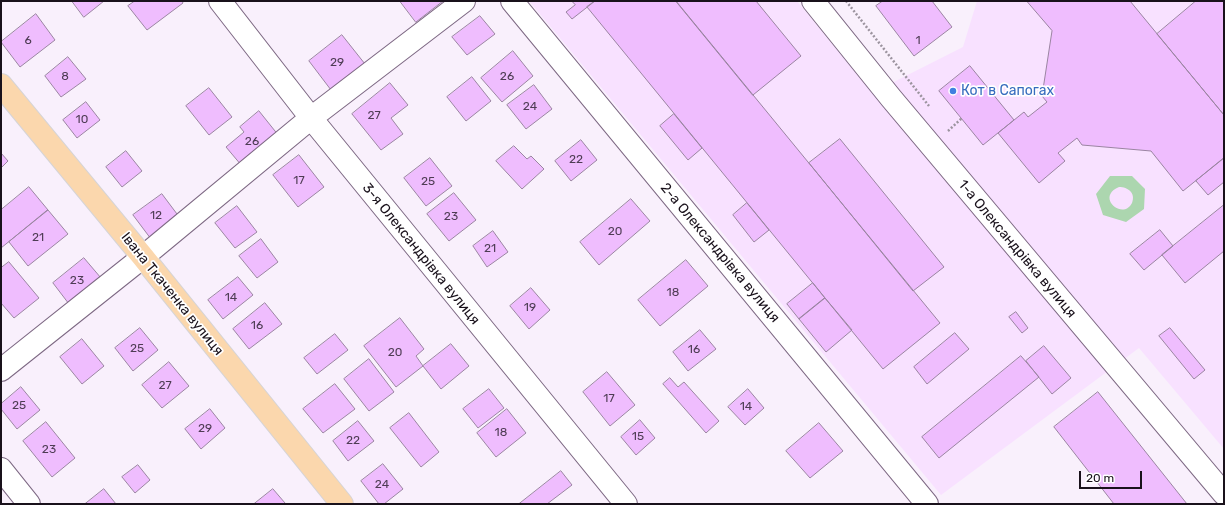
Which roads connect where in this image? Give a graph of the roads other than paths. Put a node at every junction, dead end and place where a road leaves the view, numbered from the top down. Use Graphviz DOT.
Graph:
graph roads {
  1 [pos="220,1"];
  2 [pos="464,1"];
  3 [pos="512,1"];
  4 [pos="813,1"];
  5 [pos="1,85"];
  6 [pos="311,118"];
  7 [pos="143,257"];
  8 [pos="1,370"];
  9 [pos="1,469"];
  10 [pos="1224,494"];
  11 [pos="29,504"];
  12 [pos="342,504"];
  13 [pos="626,504"];
  14 [pos="926,504"];
  1 -- 6 [label="street, 3-я Олександрівка вулиця"];
  2 -- 6 [label="street"];
  3 -- 14 [label="street, 2-а Олександрівка вулиця"];
  4 -- 10 [label="street, 1-а Олександрівка вулиця"];
  5 -- 7 [label="main road, Івана Ткаченка вулиця"];
  6 -- 7 [label="street"];
  6 -- 13 [label="street, 3-я Олександрівка вулиця"];
  7 -- 8 [label="street"];
  7 -- 12 [label="main road, Івана Ткаченка вулиця"];
  9 -- 11 [label="street"];
}
